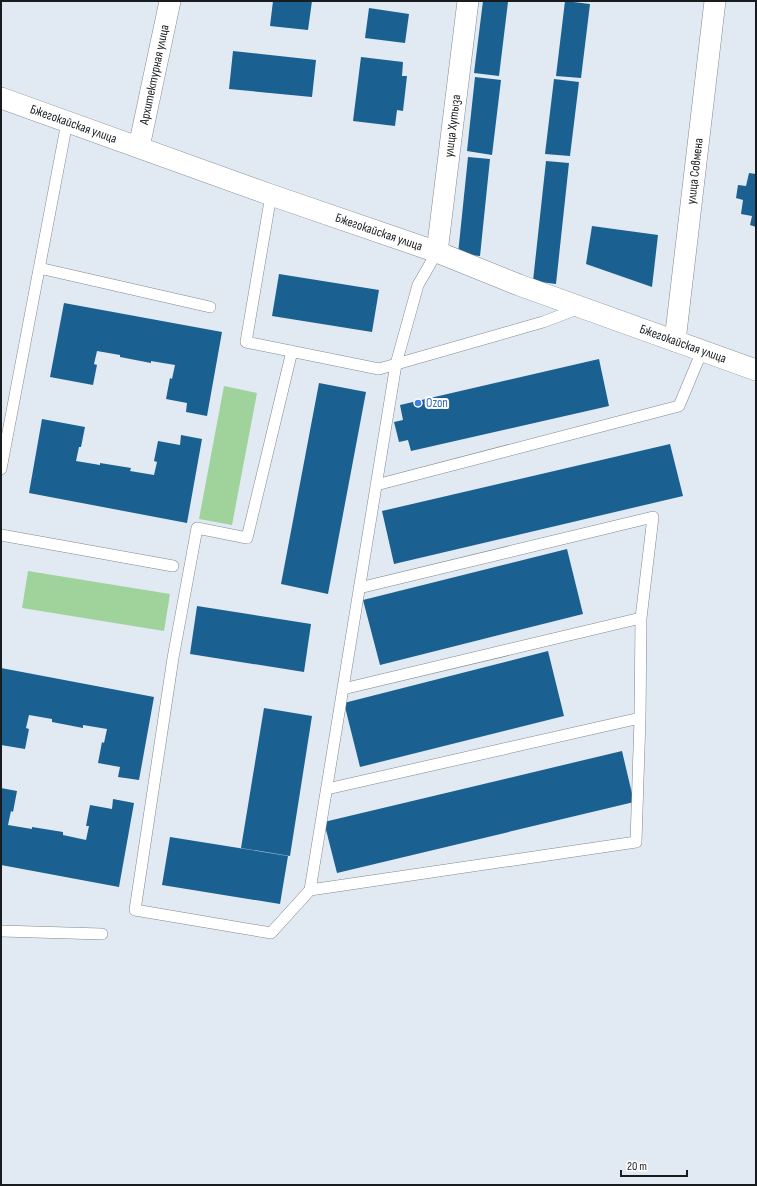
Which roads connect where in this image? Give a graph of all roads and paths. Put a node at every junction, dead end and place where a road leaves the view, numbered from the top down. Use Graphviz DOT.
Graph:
graph roads {
  1 [pos="170,1"];
  2 [pos="468,1"];
  3 [pos="714,1"];
  4 [pos="1,98"];
  5 [pos="67,122"];
  6 [pos="139,147"];
  7 [pos="271,195"];
  8 [pos="437,252"];
  9 [pos="39,268"];
  10 [pos="210,307"];
  11 [pos="582,307"];
  12 [pos="675,341"];
  13 [pos="292,351"];
  14 [pos="702,351"];
  15 [pos="396,364"];
  16 [pos="756,370"];
  17 [pos="1,468"];
  18 [pos="376,485"];
  19 [pos="1,535"];
  20 [pos="173,566"];
  21 [pos="359,588"];
  22 [pos="641,618"];
  23 [pos="343,689"];
  24 [pos="640,718"];
  25 [pos="326,789"];
  26 [pos="310,890"];
  27 [pos="1,931"];
  28 [pos="102,934"];
  1 -- 6 [label="street, Архитектурная улица"];
  2 -- 8 [label="street, улица Хутыза"];
  3 -- 12 [label="street, улица Совмена"];
  4 -- 5 [label="street, Бжегокайская улица"];
  5 -- 6 [label="street, Бжегокайская улица"];
  5 -- 9 [label="lane"];
  6 -- 7 [label="street, Бжегокайская улица"];
  7 -- 8 [label="street, Бжегокайская улица"];
  7 -- 13 [label="lane"];
  8 -- 11 [label="street, Бжегокайская улица"];
  8 -- 15 [label="lane"];
  9 -- 10 [label="lane"];
  9 -- 17 [label="lane"];
  11 -- 12 [label="street, Бжегокайская улица"];
  11 -- 15 [label="lane"];
  12 -- 14 [label="street, Бжегокайская улица"];
  13 -- 15 [label="lane"];
  13 -- 26 [label="lane"];
  14 -- 16 [label="street, Бжегокайская улица"];
  14 -- 18 [label="lane"];
  15 -- 18 [label="lane"];
  18 -- 21 [label="lane"];
  19 -- 20 [label="lane"];
  21 -- 22 [label="lane"];
  21 -- 23 [label="lane"];
  22 -- 23 [label="lane"];
  22 -- 24 [label="lane"];
  23 -- 25 [label="lane"];
  24 -- 25 [label="lane"];
  24 -- 26 [label="lane"];
  25 -- 26 [label="lane"];
  27 -- 28 [label="lane"];
}
